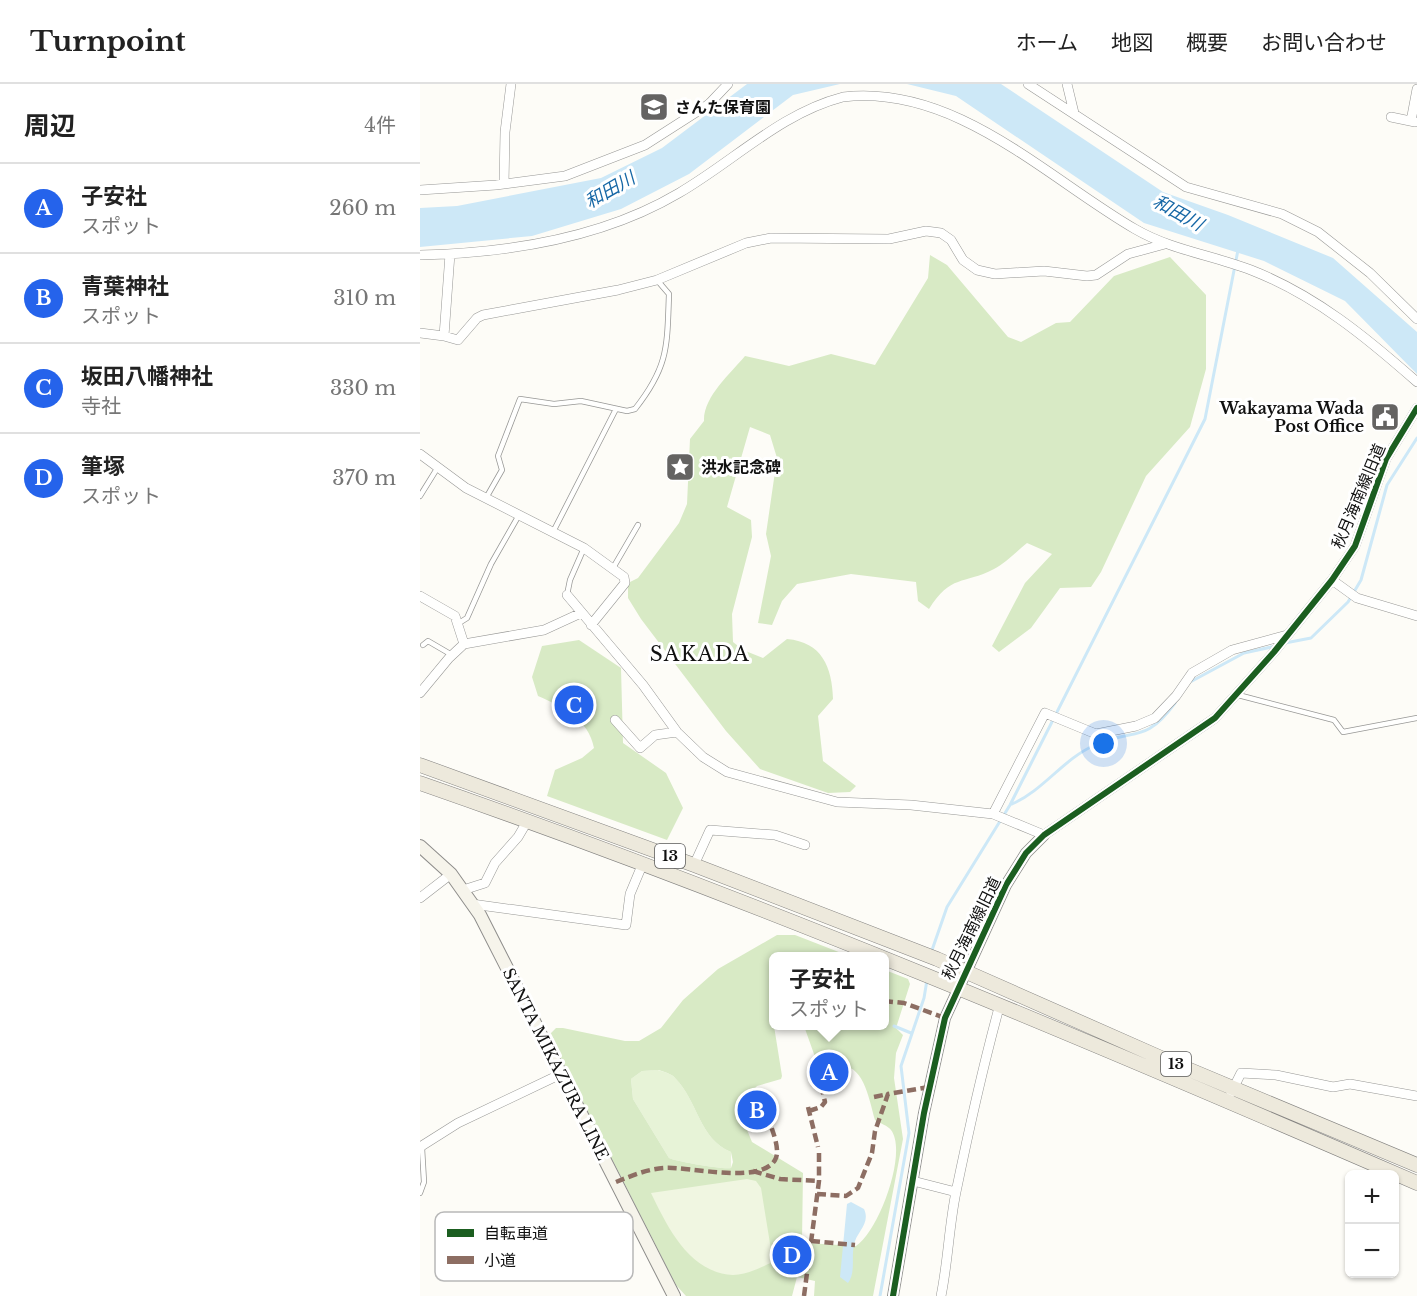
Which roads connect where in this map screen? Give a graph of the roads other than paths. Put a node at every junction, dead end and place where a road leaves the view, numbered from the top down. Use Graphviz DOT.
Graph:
graph roads {
  1 [pos="512,84"];
  2 [pos="728,84"];
  3 [pos="1028,84"];
  4 [pos="1067,84"];
  5 [pos="1417,89"];
  6 [pos="1074,113"];
  7 [pos="1391,117"];
  8 [pos="1414,121"];
  9 [pos="504,184"];
  10 [pos="420,190"];
  11 [pos="1165,244"];
  12 [pos="450,254"];
  13 [pos="420,255"];
  14 [pos="657,280"];
  15 [pos="1417,319"];
  16 [pos="420,333"];
  17 [pos="444,336"];
  18 [pos="1417,382"];
  19 [pos="1417,408"];
  20 [pos="616,409"];
  21 [pos="420,454"];
  22 [pos="438,467"];
  23 [pos="420,496"];
  24 [pos="486,498"];
  25 [pos="519,515"];
  26 [pos="638,525"];
  27 [pos="553,532"];
  28 [pos="584,548"];
  29 [pos="613,568"];
  30 [pos="1332,580"];
  31 [pos="567,595"];
  32 [pos="420,596"];
  33 [pos="581,613"];
  34 [pos="1417,616"];
  35 [pos="459,623"];
  36 [pos="591,625"];
  37 [pos="1287,635"];
  38 [pos="464,644"];
  39 [pos="423,645"];
  40 [pos="452,655"];
  41 [pos="420,693"];
  42 [pos="1238,695"];
  43 [pos="1417,718"];
  44 [pos="615,720"];
  45 [pos="677,732"];
  46 [pos="420,765"];
  47 [pos="420,783"];
  48 [pos="995,814"];
  49 [pos="528,820"];
  50 [pos="1044,835"];
  51 [pos="805,844"];
  52 [pos="420,846"];
  53 [pos="643,863"];
  54 [pos="694,865"];
  55 [pos="451,874"];
  56 [pos="463,890"];
  57 [pos="420,898"];
  58 [pos="472,904"];
  59 [pos="871,952"];
  60 [pos="889,959"];
  61 [pos="965,970"];
  62 [pos="958,986"];
  63 [pos="1000,1004"];
  64 [pos="561,1074"];
  65 [pos="1230,1094"];
  66 [pos="1417,1096"];
  67 [pos="421,1147"];
  68 [pos="1417,1165"];
  69 [pos="913,1180"];
  70 [pos="1417,1183"];
  71 [pos="956,1191"];
  72 [pos="420,1193"];
  73 [pos="631,1212"];
  74 [pos="633,1217"];
  75 [pos="673,1296"];
  76 [pos="893,1296"];
  77 [pos="941,1296"];
  1 -- 9 [label="street"];
  2 -- 9 [label="street"];
  3 -- 6 [label="street"];
  4 -- 6 [label="street"];
  5 -- 8 [label="street"];
  6 -- 15 [label="street"];
  7 -- 8 [label="street"];
  9 -- 10 [label="street"];
  11 -- 12 [label="street"];
  11 -- 14 [label="street"];
  11 -- 18 [label="street"];
  12 -- 13 [label="street"];
  12 -- 17 [label="street"];
  14 -- 17 [label="street"];
  14 -- 20 [label="lane"];
  16 -- 17 [label="street"];
  19 -- 30 [label="street, 秋月海南線旧道"];
  20 -- 24 [label="lane"];
  20 -- 27 [label="lane"];
  21 -- 22 [label="street"];
  22 -- 23 [label="lane"];
  22 -- 24 [label="street"];
  24 -- 25 [label="street"];
  25 -- 27 [label="street"];
  25 -- 35 [label="lane"];
  26 -- 29 [label="lane"];
  27 -- 28 [label="street"];
  28 -- 29 [label="street"];
  28 -- 31 [label="lane"];
  29 -- 36 [label="street"];
  30 -- 34 [label="street"];
  30 -- 37 [label="street, 秋月海南線旧道"];
  31 -- 33 [label="street"];
  32 -- 35 [label="street"];
  33 -- 36 [label="street"];
  33 -- 38 [label="street"];
  35 -- 38 [label="street"];
  36 -- 45 [label="street"];
  37 -- 42 [label="street, 秋月海南線旧道"];
  37 -- 48 [label="street"];
  38 -- 40 [label="street"];
  39 -- 40 [label="lane"];
  40 -- 41 [label="street"];
  42 -- 43 [label="lane"];
  42 -- 50 [label="street, 秋月海南線旧道"];
  44 -- 45 [label="street"];
  45 -- 48 [label="street"];
  46 -- 54 [label="main road, 13"];
  47 -- 49 [label="main road, 13"];
  48 -- 50 [label="street"];
  49 -- 53 [label="main road, 13"];
  49 -- 56 [label="street"];
  50 -- 61 [label="street, 秋月海南線旧道"];
  51 -- 54 [label="street"];
  52 -- 55 [label="main road, SANTA MIKAZURA LINE"];
  53 -- 58 [label="street"];
  53 -- 59 [label="main road, 13"];
  54 -- 61 [label="main road, 13"];
  55 -- 56 [label="main road, SANTA MIKAZURA LINE"];
  55 -- 57 [label="street"];
  56 -- 58 [label="main road, SANTA MIKAZURA LINE"];
  58 -- 64 [label="main road, SANTA MIKAZURA LINE"];
  60 -- 62 [label="main road, 13"];
  61 -- 62 [label="street, 秋月海南線旧道"];
  61 -- 65 [label="main road, 13"];
  62 -- 63 [label="main road, 13"];
  62 -- 69 [label="street, 秋月海南線旧道"];
  63 -- 65 [label="main road, 13"];
  63 -- 71 [label="street"];
  64 -- 67 [label="street"];
  64 -- 73 [label="main road, SANTA MIKAZURA LINE"];
  65 -- 66 [label="street"];
  65 -- 68 [label="main road, 13"];
  65 -- 70 [label="main road, 13"];
  67 -- 72 [label="lane"];
  69 -- 71 [label="street"];
  69 -- 76 [label="street, 秋月海南線旧道"];
  71 -- 77 [label="street"];
  74 -- 75 [label="main road, SANTA MIKAZURA LINE"];
}
